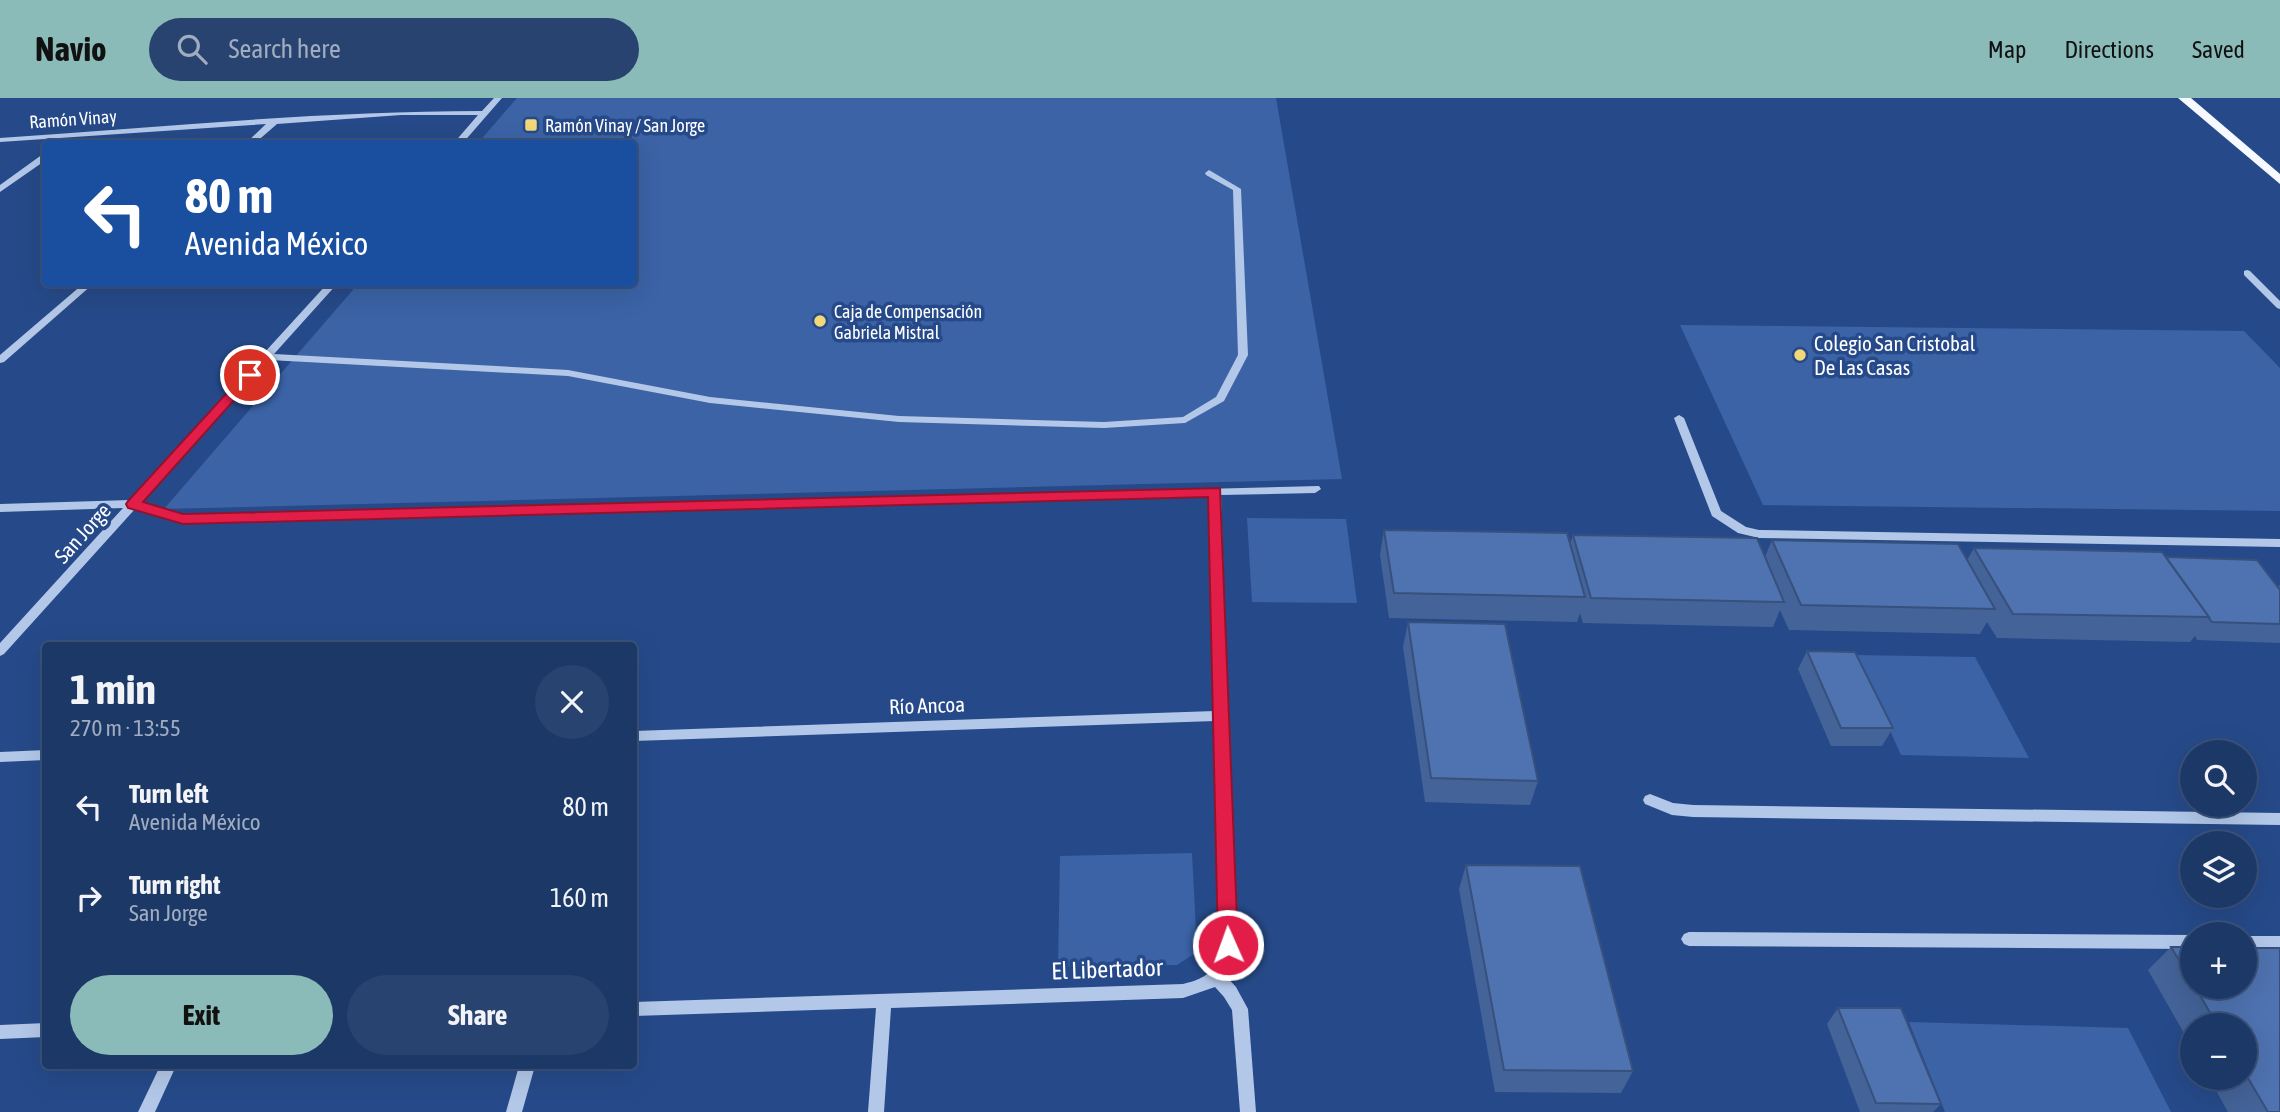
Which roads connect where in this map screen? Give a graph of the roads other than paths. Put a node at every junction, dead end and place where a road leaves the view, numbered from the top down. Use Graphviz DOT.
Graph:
graph roads {
  1 [pos="498,98"];
  2 [pos="2185,98"];
  3 [pos="485,113"];
  4 [pos="275,121"];
  5 [pos="73,135"];
  6 [pos="0,140"];
  7 [pos="67,140"];
  8 [pos="254,140"];
  9 [pos="461,140"];
  10 [pos="42,159"];
  11 [pos="1209,173"];
  12 [pos="2279,177"];
  13 [pos="0,189"];
  14 [pos="2247,273"];
  15 [pos="85,287"];
  16 [pos="329,287"];
  17 [pos="2280,306"];
  18 [pos="266,357"];
  19 [pos="0,360"];
  20 [pos="1678,418"];
  21 [pos="1315,489"];
  22 [pos="1215,492"];
  23 [pos="133,504"];
  24 [pos="0,508"];
  25 [pos="2280,543"];
  26 [pos="0,651"];
  27 [pos="1222,716"];
  28 [pos="637,736"];
  29 [pos="42,755"];
  30 [pos="0,757"];
  31 [pos="1650,800"];
  32 [pos="2280,819"];
  33 [pos="1689,939"];
  34 [pos="2180,942"];
  35 [pos="2257,943"];
  36 [pos="2280,943"];
  37 [pos="1217,978"];
  38 [pos="884,1001"];
  39 [pos="637,1009"];
  40 [pos="42,1030"];
  41 [pos="0,1032"];
  42 [pos="167,1069"];
  43 [pos="526,1069"];
  44 [pos="146,1112"];
  45 [pos="514,1112"];
  46 [pos="876,1112"];
  47 [pos="1248,1112"];
  1 -- 3 [label="street"];
  2 -- 12 [label="main road"];
  3 -- 4 [label="street, Ramón Vinay"];
  3 -- 9 [label="street"];
  4 -- 5 [label="street, Ramón Vinay"];
  4 -- 8 [label="street"];
  5 -- 6 [label="street, Ramón Vinay"];
  5 -- 7 [label="street"];
  10 -- 13 [label="street"];
  11 -- 18 [label="street"];
  14 -- 17 [label="street"];
  15 -- 19 [label="street"];
  16 -- 18 [label="street, San Jorge"];
  18 -- 23 [label="street, San Jorge"];
  20 -- 25 [label="street"];
  21 -- 22 [label="street"];
  22 -- 23 [label="street"];
  22 -- 27 [label="street"];
  23 -- 24 [label="street"];
  23 -- 26 [label="street, San Jorge"];
  27 -- 28 [label="street, Río Ancoa"];
  27 -- 37 [label="street"];
  29 -- 30 [label="street"];
  31 -- 32 [label="street"];
  33 -- 34 [label="street"];
  35 -- 36 [label="street"];
  37 -- 38 [label="street, El Libertador"];
  37 -- 47 [label="street"];
  38 -- 39 [label="street, El Libertador"];
  38 -- 46 [label="street"];
  40 -- 41 [label="street"];
  42 -- 44 [label="street"];
  43 -- 45 [label="street"];
}
